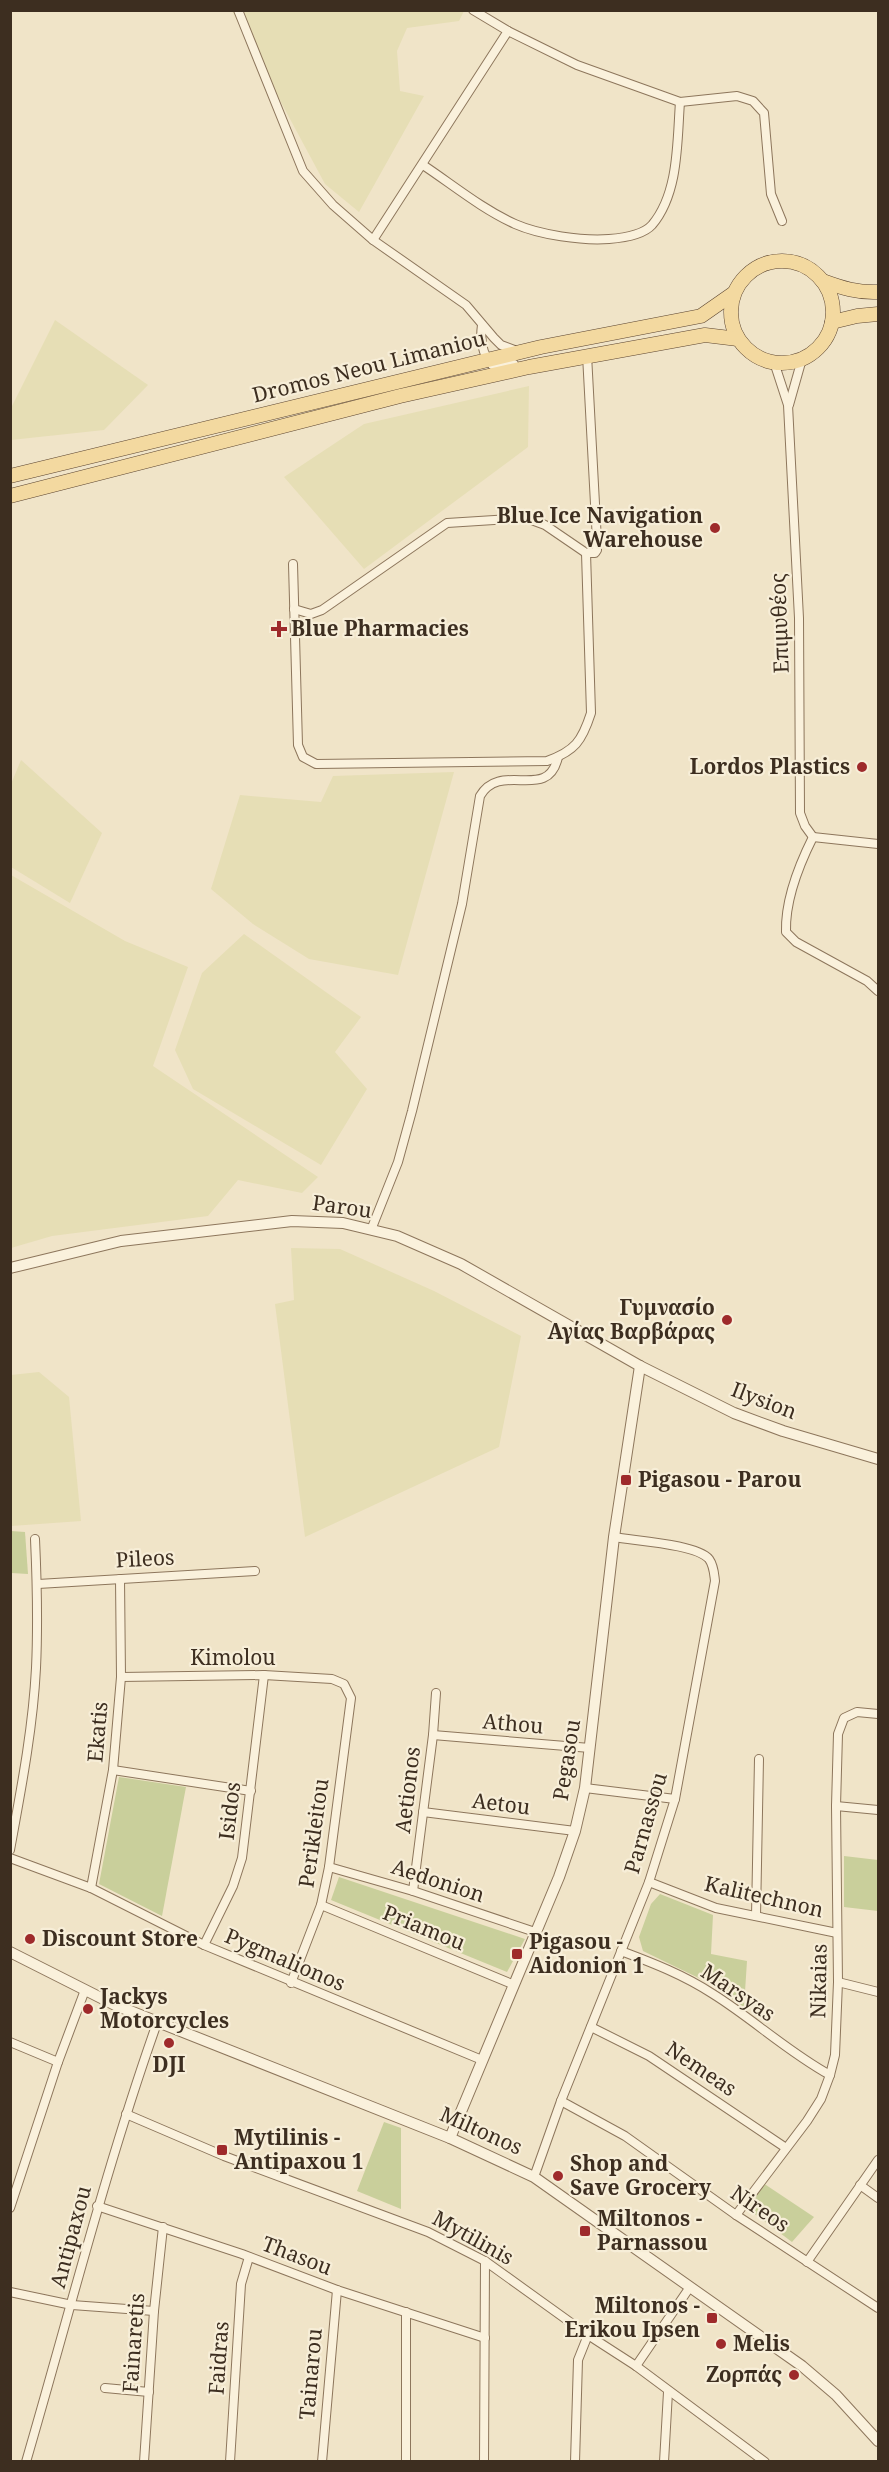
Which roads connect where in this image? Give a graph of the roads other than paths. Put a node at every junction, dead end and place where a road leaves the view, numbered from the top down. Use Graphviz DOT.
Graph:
graph roads {
  1 [pos="238,10"];
  2 [pos="473,10"];
  3 [pos="508,31"];
  4 [pos="680,102"];
  5 [pos="423,165"];
  6 [pos="782,221"];
  7 [pos="373,240"];
  8 [pos="823,281"];
  9 [pos="879,292"];
  10 [pos="734,293"];
  11 [pos="879,314"];
  12 [pos="832,322"];
  13 [pos="482,325"];
  14 [pos="738,339"];
  15 [pos="519,352"];
  16 [pos="587,355"];
  17 [pos="802,359"];
  18 [pos="487,360"];
  19 [pos="774,362"];
  20 [pos="529,367"];
  21 [pos="788,405"];
  22 [pos="10,476"];
  23 [pos="10,496"];
  24 [pos="586,554"];
  25 [pos="293,564"];
  26 [pos="294,609"];
  27 [pos="558,757"];
  28 [pos="813,837"];
  29 [pos="879,844"];
  30 [pos="879,991"];
  31 [pos="370,1230"];
  32 [pos="10,1269"];
  33 [pos="640,1366"];
  34 [pos="879,1459"];
  35 [pos="614,1537"];
  36 [pos="35,1539"];
  37 [pos="255,1571"];
  38 [pos="120,1579"];
  39 [pos="38,1584"];
  40 [pos="264,1675"];
  41 [pos="121,1677"];
  42 [pos="344,1684"];
  43 [pos="436,1693"];
  44 [pos="879,1714"];
  45 [pos="433,1735"];
  46 [pos="590,1748"];
  47 [pos="759,1759"];
  48 [pos="113,1770"];
  49 [pos="585,1788"];
  50 [pos="251,1791"];
  51 [pos="675,1799"];
  52 [pos="836,1806"];
  53 [pos="879,1810"];
  54 [pos="423,1812"];
  55 [pos="575,1832"];
  56 [pos="10,1850"];
  57 [pos="10,1858"];
  58 [pos="329,1867"];
  59 [pos="649,1882"];
  60 [pos="91,1888"];
  61 [pos="413,1891"];
  62 [pos="321,1905"];
  63 [pos="756,1916"];
  64 [pos="535,1932"];
  65 [pos="837,1933"];
  66 [pos="204,1945"];
  67 [pos="10,1952"];
  68 [pos="621,1952"];
  69 [pos="838,1982"];
  70 [pos="291,1983"];
  71 [pos="512,1984"];
  72 [pos="85,1990"];
  73 [pos="879,1992"];
  74 [pos="157,2023"];
  75 [pos="591,2027"];
  76 [pos="10,2042"];
  77 [pos="482,2060"];
  78 [pos="58,2062"];
  79 [pos="830,2075"];
  80 [pos="561,2101"];
  81 [pos="126,2114"];
  82 [pos="450,2138"];
  83 [pos="786,2148"];
  84 [pos="879,2160"];
  85 [pos="534,2177"];
  86 [pos="860,2186"];
  87 [pos="879,2198"];
  88 [pos="97,2206"];
  89 [pos="10,2208"];
  90 [pos="736,2215"];
  91 [pos="163,2227"];
  92 [pos="249,2257"];
  93 [pos="485,2261"];
  94 [pos="807,2262"];
  95 [pos="690,2288"];
  96 [pos="337,2290"];
  97 [pos="10,2292"];
  98 [pos="72,2305"];
  99 [pos="879,2308"];
  100 [pos="154,2311"];
  101 [pos="406,2312"];
  102 [pos="588,2335"];
  103 [pos="485,2338"];
  104 [pos="636,2366"];
  105 [pos="105,2388"];
  106 [pos="149,2392"];
  107 [pos="668,2392"];
  108 [pos="879,2441"];
  109 [pos="760,2459"];
  110 [pos="26,2462"];
  111 [pos="144,2462"];
  112 [pos="230,2462"];
  113 [pos="322,2462"];
  114 [pos="406,2462"];
  115 [pos="484,2462"];
  116 [pos="575,2462"];
  117 [pos="664,2462"];
  1 -- 7 [label="street"];
  2 -- 3 [label="street"];
  3 -- 4 [label="street"];
  3 -- 5 [label="street"];
  4 -- 5 [label="street"];
  4 -- 6 [label="street"];
  5 -- 7 [label="street"];
  7 -- 13 [label="street"];
  8 -- 9 [label="main road"];
  8 -- 10 [label="main road"];
  8 -- 12 [label="main road"];
  10 -- 14 [label="main road"];
  10 -- 15 [label="main road, Dromos Neou Limaniou"];
  11 -- 12 [label="main road"];
  12 -- 17 [label="main road"];
  13 -- 15 [label="street"];
  13 -- 18 [label="street"];
  14 -- 16 [label="main road, Dromos Neou Limaniou"];
  14 -- 19 [label="main road"];
  15 -- 18 [label="main road, Dromos Neou Limaniou"];
  16 -- 20 [label="main road, Dromos Neou Limaniou"];
  16 -- 24 [label="street"];
  17 -- 19 [label="main road"];
  17 -- 21 [label="street"];
  18 -- 20 [label="street"];
  18 -- 22 [label="main road, Dromos Neou Limaniou"];
  19 -- 21 [label="street"];
  20 -- 23 [label="main road, Dromos Neou Limaniou"];
  21 -- 28 [label="street, Επιμυθέος"];
  24 -- 26 [label="street"];
  24 -- 27 [label="street"];
  25 -- 26 [label="street"];
  26 -- 27 [label="street"];
  27 -- 31 [label="street"];
  28 -- 29 [label="street"];
  28 -- 30 [label="street"];
  31 -- 32 [label="street, Parou"];
  31 -- 33 [label="street, Parou"];
  33 -- 34 [label="street, Ilysion"];
  33 -- 35 [label="street, Pegasou"];
  35 -- 46 [label="street, Pegasou"];
  35 -- 51 [label="street, Parnassou"];
  36 -- 39 [label="street"];
  37 -- 38 [label="street, Pileos"];
  38 -- 39 [label="street, Pileos"];
  38 -- 41 [label="street, Ekatis"];
  39 -- 56 [label="street"];
  40 -- 41 [label="street, Kimolou"];
  40 -- 42 [label="street, Kimolou"];
  40 -- 50 [label="street, Isidos"];
  41 -- 48 [label="street, Ekatis"];
  42 -- 58 [label="street, Perikleitou"];
  43 -- 45 [label="street, Aetionos"];
  44 -- 52 [label="street, Nikaias"];
  45 -- 46 [label="street, Athou"];
  45 -- 54 [label="street, Aetionos"];
  46 -- 49 [label="street, Pegasou"];
  47 -- 63 [label="street"];
  48 -- 50 [label="street"];
  48 -- 60 [label="street, Ekatis"];
  49 -- 51 [label="street"];
  49 -- 55 [label="street, Pegasou"];
  50 -- 66 [label="street, Isidos"];
  51 -- 59 [label="street, Parnassou"];
  52 -- 53 [label="street"];
  52 -- 65 [label="street, Nikaias"];
  54 -- 55 [label="street, Aetou"];
  54 -- 61 [label="street, Aetionos"];
  55 -- 64 [label="street, Pegasou"];
  57 -- 60 [label="street, Pygmalionos"];
  58 -- 61 [label="street, Aedonion"];
  58 -- 62 [label="street, Perikleitou"];
  59 -- 63 [label="street, Kalitechnon"];
  59 -- 68 [label="street, Parnassou"];
  60 -- 66 [label="street, Pygmalionos"];
  61 -- 64 [label="street, Aedonion"];
  62 -- 70 [label="street, Perikleitou"];
  62 -- 71 [label="street, Priamou"];
  63 -- 65 [label="street, Kalitechnon"];
  64 -- 71 [label="street, Pegasou"];
  65 -- 69 [label="street, Nikaias"];
  66 -- 70 [label="street, Pygmalionos"];
  67 -- 72 [label="street, Miltonos"];
  68 -- 75 [label="street, Parnassou"];
  68 -- 79 [label="street, Marsyas"];
  69 -- 73 [label="street"];
  69 -- 79 [label="street, Nikaias"];
  70 -- 77 [label="street, Pygmalionos"];
  71 -- 77 [label="street, Pegasou"];
  72 -- 74 [label="street, Miltonos"];
  72 -- 78 [label="street"];
  74 -- 81 [label="street, Antipaxou"];
  74 -- 82 [label="street, Miltonos"];
  75 -- 80 [label="street, Parnassou"];
  75 -- 83 [label="street, Nemeas"];
  76 -- 78 [label="street"];
  77 -- 82 [label="street, Pegasou"];
  78 -- 89 [label="street"];
  79 -- 83 [label="street, Nikaias"];
  80 -- 85 [label="street, Parnassou"];
  80 -- 90 [label="street, Nireos"];
  81 -- 88 [label="street, Antipaxou"];
  81 -- 93 [label="street, Mytilinis"];
  82 -- 85 [label="street, Miltonos"];
  83 -- 90 [label="street, Nikaias"];
  84 -- 86 [label="street"];
  85 -- 95 [label="street, Miltonos"];
  86 -- 87 [label="street"];
  86 -- 94 [label="street"];
  88 -- 91 [label="street, Thasou"];
  88 -- 98 [label="street, Antipaxou"];
  90 -- 94 [label="street, Nireos"];
  91 -- 92 [label="street, Thasou"];
  91 -- 100 [label="street, Fainaretis"];
  92 -- 96 [label="street, Thasou"];
  92 -- 112 [label="street, Faidras"];
  93 -- 102 [label="street, Mytilinis"];
  93 -- 103 [label="street"];
  94 -- 99 [label="street, Nireos"];
  95 -- 104 [label="street"];
  95 -- 108 [label="street, Miltonos"];
  96 -- 101 [label="street, Thasou"];
  96 -- 113 [label="street, Tainarou"];
  97 -- 98 [label="street"];
  98 -- 100 [label="street"];
  98 -- 110 [label="street, Antipaxou"];
  100 -- 106 [label="street, Fainaretis"];
  101 -- 103 [label="street, Thasou"];
  101 -- 114 [label="street"];
  102 -- 104 [label="street, Mytilinis"];
  102 -- 116 [label="street"];
  103 -- 115 [label="street"];
  104 -- 107 [label="street, Mytilinis"];
  105 -- 106 [label="street"];
  106 -- 111 [label="street, Fainaretis"];
  107 -- 109 [label="street, Mytilinis"];
  107 -- 117 [label="street"];
}
